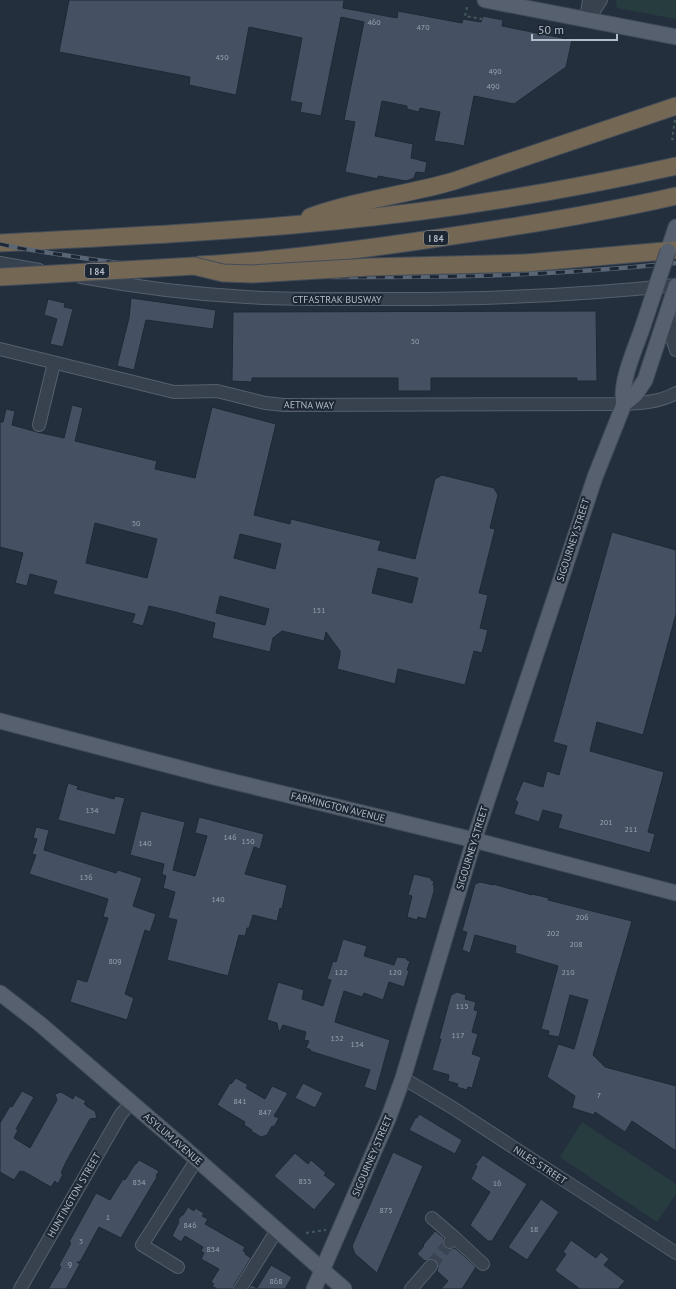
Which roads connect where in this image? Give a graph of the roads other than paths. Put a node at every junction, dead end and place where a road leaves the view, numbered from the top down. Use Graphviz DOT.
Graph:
graph roads {
  1 [pos="488,0"];
  2 [pos="589,0"];
  3 [pos="601,0"];
  4 [pos="588,20"];
  5 [pos="676,37"];
  6 [pos="676,106"];
  7 [pos="676,166"];
  8 [pos="676,196"];
  9 [pos="291,225"];
  10 [pos="676,227"];
  11 [pos="0,243"];
  12 [pos="672,251"];
  13 [pos="0,263"];
  14 [pos="194,266"];
  15 [pos="0,277"];
  16 [pos="676,286"];
  17 [pos="667,324"];
  18 [pos="0,349"];
  19 [pos="676,350"];
  20 [pos="54,362"];
  21 [pos="676,393"];
  22 [pos="624,404"];
  23 [pos="39,425"];
  24 [pos="0,721"];
  25 [pos="474,840"];
  26 [pos="676,893"];
  27 [pos="0,993"];
  28 [pos="402,1078"];
  29 [pos="131,1103"];
  30 [pos="197,1159"];
  31 [pos="432,1218"];
  32 [pos="277,1230"];
  33 [pos="676,1253"];
  34 [pos="483,1264"];
  35 [pos="431,1266"];
  36 [pos="178,1267"];
  37 [pos="323,1270"];
  38 [pos="20,1289"];
  39 [pos="240,1289"];
  40 [pos="314,1289"];
  41 [pos="344,1289"];
  42 [pos="412,1289"];
  1 -- 4 [label="main road"];
  2 -- 4 [label="street"];
  3 -- 4 [label="street"];
  4 -- 5 [label="main road"];
  6 -- 9 [label="highway"];
  7 -- 9 [label="highway"];
  8 -- 14 [label="highway, I 84"];
  9 -- 11 [label="highway"];
  10 -- 12 [label="main road, SIGOURNEY STREET"];
  12 -- 14 [label="highway, bridge"];
  12 -- 22 [label="main road, SIGOURNEY STREET, bridge"];
  13 -- 16 [label="street, CTFASTRAK BUSWAY"];
  14 -- 15 [label="highway, I 84, bridge"];
  16 -- 17 [label="main road, SIGOURNEY STREET"];
  17 -- 19 [label="street"];
  17 -- 22 [label="main road, SIGOURNEY STREET"];
  18 -- 20 [label="street, AETNA WAY"];
  20 -- 22 [label="street, AETNA WAY"];
  20 -- 23 [label="street"];
  21 -- 22 [label="street, AETNA WAY"];
  22 -- 25 [label="main road, SIGOURNEY STREET"];
  24 -- 25 [label="main road, FARMINGTON AVENUE"];
  25 -- 26 [label="main road, FARMINGTON AVENUE"];
  25 -- 28 [label="main road, SIGOURNEY STREET"];
  27 -- 29 [label="main road, ASYLUM AVENUE"];
  28 -- 33 [label="street, NILES STREET"];
  28 -- 37 [label="main road, SIGOURNEY STREET"];
  29 -- 30 [label="main road, ASYLUM AVENUE"];
  29 -- 38 [label="street, HUNTINGTON STREET"];
  30 -- 32 [label="main road, ASYLUM AVENUE"];
  30 -- 36 [label="street"];
  31 -- 34 [label="street"];
  32 -- 37 [label="main road, ASYLUM AVENUE"];
  32 -- 39 [label="street"];
  35 -- 42 [label="street"];
  37 -- 40 [label="main road, SIGOURNEY STREET"];
  37 -- 41 [label="main road, ASYLUM AVENUE"];
}
